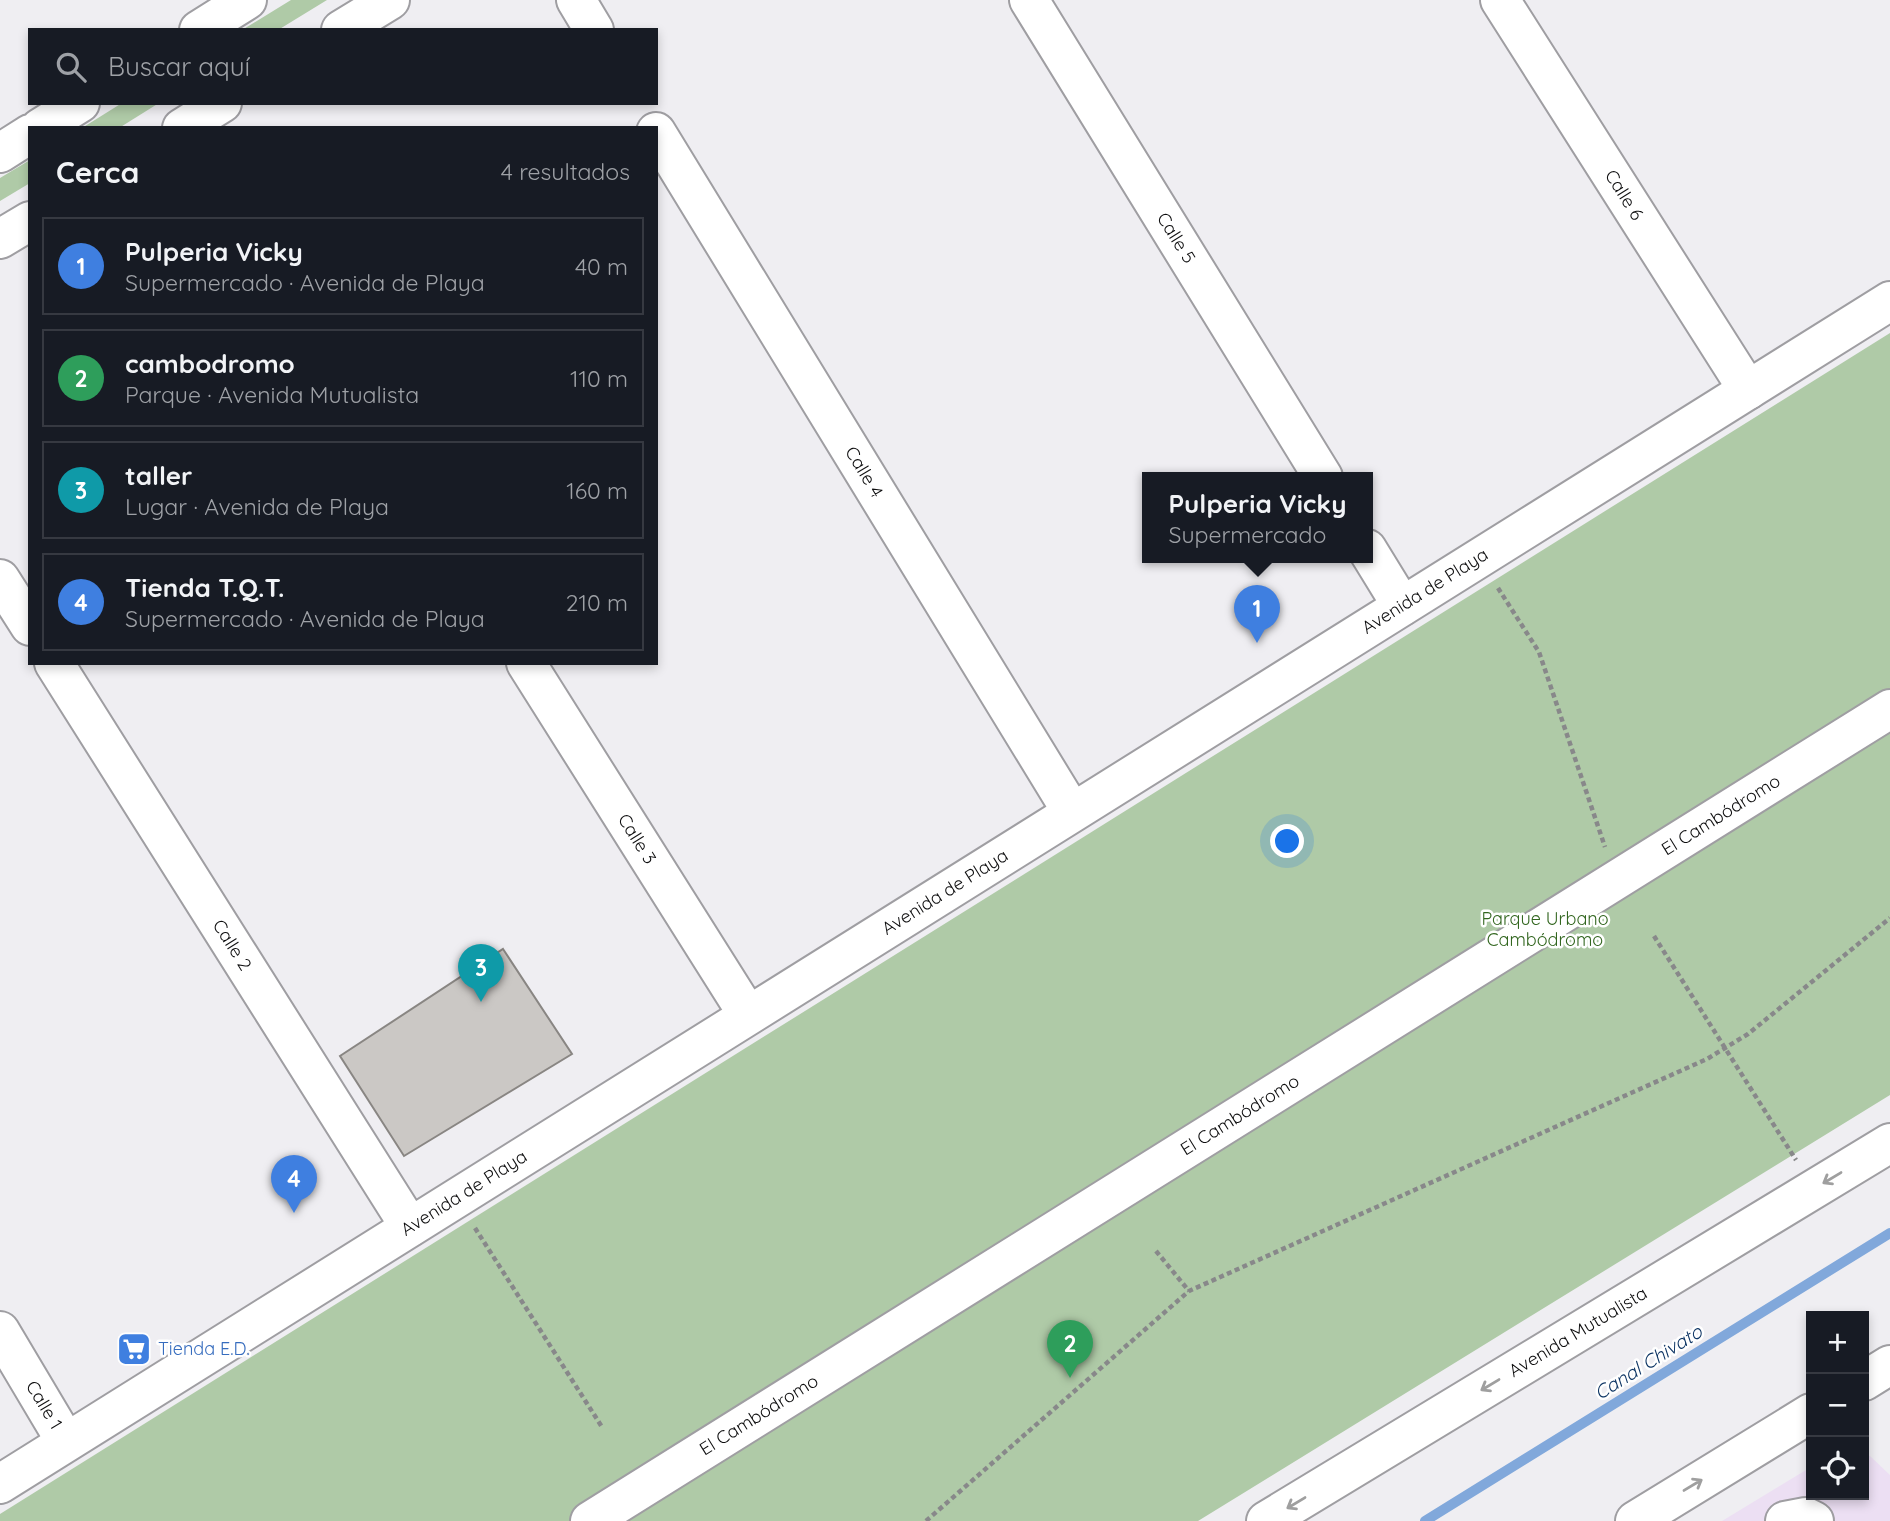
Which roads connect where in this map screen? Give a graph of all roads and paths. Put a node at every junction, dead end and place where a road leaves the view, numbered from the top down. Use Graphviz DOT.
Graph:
graph roads {
  1 [pos="247,0"];
  2 [pos="390,0"];
  3 [pos="576,0"];
  4 [pos="1029,0"];
  5 [pos="1500,0"];
  6 [pos="202,28"];
  7 [pos="344,28"];
  8 [pos="593,28"];
  9 [pos="77,105"];
  10 [pos="219,105"];
  11 [pos="640,105"];
  12 [pos="43,126"];
  13 [pos="188,126"];
  14 [pos="653,126"];
  15 [pos="28,135"];
  16 [pos="658,135"];
  17 [pos="0,153"];
  18 [pos="28,222"];
  19 [pos="0,239"];
  20 [pos="1890,301"];
  21 [pos="1748,390"];
  22 [pos="1320,472"];
  23 [pos="1480,557"];
  24 [pos="1373,559"];
  25 [pos="0,579"];
  26 [pos="1402,606"];
  27 [pos="28,623"];
  28 [pos="55,665"];
  29 [pos="527,665"];
  30 [pos="1890,709"];
  31 [pos="1072,812"];
  32 [pos="1617,880"];
  33 [pos="1890,918"];
  34 [pos="1654,936"];
  35 [pos="748,1015"];
  36 [pos="1727,1047"];
  37 [pos="1890,1143"];
  38 [pos="1815,1188"];
  39 [pos="455,1198"];
  40 [pos="410,1227"];
  41 [pos="1156,1251"];
  42 [pos="1189,1291"];
  43 [pos="0,1331"];
  44 [pos="1890,1365"];
  45 [pos="1869,1378"];
  46 [pos="1806,1416"];
  47 [pos="602,1427"];
  48 [pos="66,1442"];
  49 [pos="0,1484"];
  50 [pos="590,1521"];
  51 [pos="926,1521"];
  52 [pos="1266,1521"];
  53 [pos="1635,1521"];
  54 [pos="1785,1521"];
  55 [pos="1814,1521"];
  1 -- 6 [label="street"];
  2 -- 7 [label="street"];
  3 -- 8 [label="street"];
  4 -- 22 [label="street, Calle 5"];
  5 -- 21 [label="street, Calle 6"];
  9 -- 12 [label="street"];
  10 -- 13 [label="street"];
  11 -- 14 [label="street, Calle 4"];
  15 -- 17 [label="street"];
  16 -- 31 [label="street, Calle 4"];
  18 -- 19 [label="street"];
  20 -- 21 [label="street, Avenida de Playa"];
  21 -- 23 [label="street, Avenida de Playa"];
  23 -- 26 [label="street, Avenida de Playa"];
  23 -- 32 [label="path"];
  24 -- 26 [label="street"];
  25 -- 27 [label="street"];
  26 -- 31 [label="street, Avenida de Playa"];
  28 -- 40 [label="street, Calle 2"];
  29 -- 35 [label="street, Calle 3"];
  30 -- 32 [label="street, El Cambódromo"];
  31 -- 35 [label="street, Avenida de Playa"];
  32 -- 50 [label="street, El Cambódromo"];
  33 -- 36 [label="path"];
  34 -- 36 [label="path"];
  35 -- 39 [label="street, Avenida de Playa"];
  36 -- 38 [label="path"];
  36 -- 42 [label="path"];
  37 -- 38 [label="street, Avenida Mutualista, one-way"];
  38 -- 52 [label="street, Avenida Mutualista, one-way"];
  39 -- 40 [label="street, Avenida de Playa"];
  39 -- 47 [label="path"];
  40 -- 48 [label="street, Avenida de Playa"];
  41 -- 42 [label="path"];
  42 -- 51 [label="path"];
  43 -- 48 [label="street, Calle 1"];
  44 -- 45 [label="street"];
  53 -- 46 [label="street, one-way"];
  48 -- 49 [label="street, Avenida de Playa"];
  54 -- 55 [label="street"];
}
